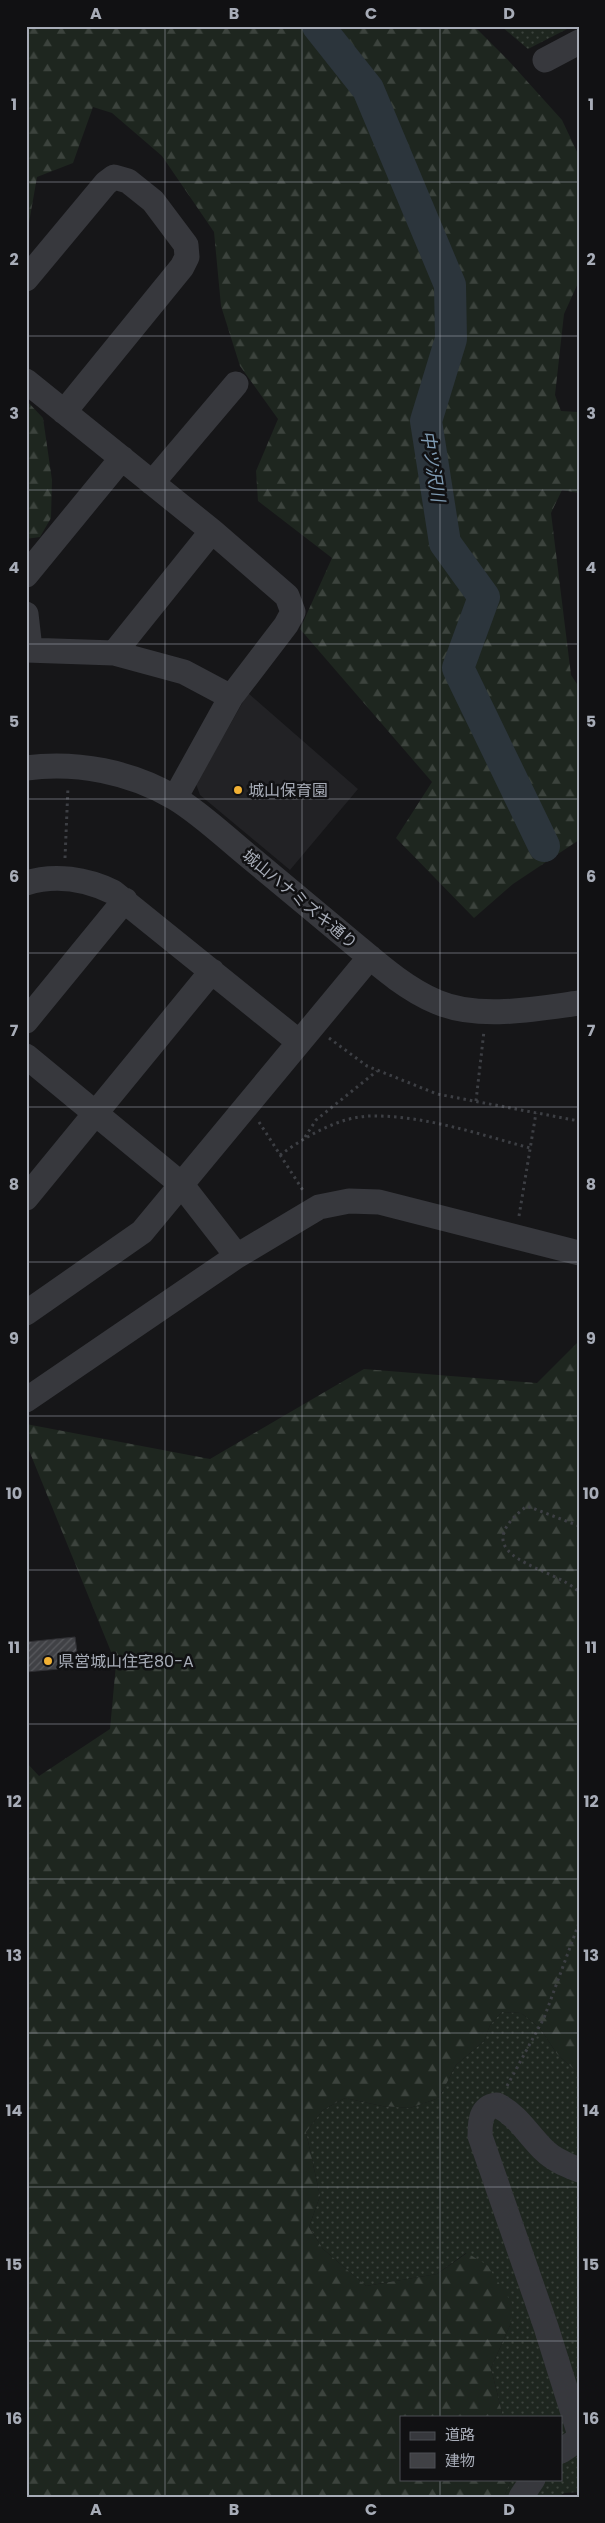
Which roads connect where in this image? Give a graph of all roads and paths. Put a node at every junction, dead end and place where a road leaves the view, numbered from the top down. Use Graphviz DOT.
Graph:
graph roads {
  1 [pos="579,42"];
  2 [pos="545,60"];
  3 [pos="26,279"];
  4 [pos="26,381"];
  5 [pos="236,384"];
  6 [pos="64,412"];
  7 [pos="122,458"];
  8 [pos="152,483"];
  9 [pos="212,531"];
  10 [pos="26,575"];
  11 [pos="26,614"];
  12 [pos="28,649"];
  13 [pos="114,653"];
  14 [pos="230,697"];
  15 [pos="69,766"];
  16 [pos="26,768"];
  17 [pos="175,798"];
  18 [pos="64,879"];
  19 [pos="26,883"];
  20 [pos="125,900"];
  21 [pos="370,957"];
  22 [pos="212,971"];
  23 [pos="579,1003"];
  24 [pos="486,1011"];
  25 [pos="26,1020"];
  26 [pos="306,1033"];
  27 [pos="26,1056"];
  28 [pos="377,1070"];
  29 [pos="476,1101"];
  30 [pos="247,1104"];
  31 [pos="536,1113"];
  32 [pos="95,1114"];
  33 [pos="579,1121"];
  34 [pos="304,1138"];
  35 [pos="530,1148"];
  36 [pos="280,1155"];
  37 [pos="181,1184"];
  38 [pos="26,1198"];
  39 [pos="316,1209"];
  40 [pos="516,1237"];
  41 [pos="579,1253"];
  42 [pos="237,1256"];
  43 [pos="28,1309"];
  44 [pos="26,1400"];
  45 [pos="579,1526"];
  46 [pos="579,1592"];
  47 [pos="579,1922"];
  48 [pos="497,2105"];
  49 [pos="579,2170"];
  50 [pos="579,2432"];
  51 [pos="579,2440"];
  52 [pos="562,2450"];
  53 [pos="532,2480"];
  54 [pos="521,2497"];
  1 -- 2 [label="street"];
  3 -- 6 [label="street"];
  4 -- 6 [label="street"];
  5 -- 8 [label="street"];
  6 -- 7 [label="street"];
  7 -- 8 [label="street"];
  7 -- 10 [label="street"];
  8 -- 9 [label="street"];
  9 -- 13 [label="street"];
  9 -- 14 [label="street"];
  11 -- 12 [label="street"];
  12 -- 13 [label="street"];
  13 -- 14 [label="street"];
  14 -- 17 [label="street"];
  15 -- 16 [label="street, 城山ハナミズキ通り"];
  15 -- 17 [label="street, 城山ハナミズキ通り"];
  15 -- 18 [label="path"];
  17 -- 21 [label="street, 城山ハナミズキ通り"];
  18 -- 19 [label="street"];
  18 -- 20 [label="street"];
  20 -- 22 [label="street"];
  20 -- 25 [label="street"];
  21 -- 24 [label="street, 城山ハナミズキ通り"];
  21 -- 26 [label="street"];
  22 -- 26 [label="street"];
  22 -- 32 [label="street"];
  23 -- 24 [label="street, 城山ハナミズキ通り"];
  24 -- 29 [label="path"];
  26 -- 28 [label="path"];
  26 -- 30 [label="street"];
  27 -- 32 [label="street"];
  28 -- 29 [label="path"];
  28 -- 34 [label="path"];
  29 -- 31 [label="path"];
  30 -- 36 [label="path"];
  30 -- 37 [label="street"];
  31 -- 33 [label="path"];
  31 -- 35 [label="path"];
  32 -- 37 [label="street"];
  32 -- 38 [label="street"];
  34 -- 35 [label="path"];
  34 -- 36 [label="path"];
  35 -- 40 [label="path"];
  36 -- 39 [label="path"];
  37 -- 42 [label="street"];
  37 -- 43 [label="street"];
  39 -- 40 [label="street"];
  39 -- 42 [label="street"];
  40 -- 41 [label="street"];
  42 -- 44 [label="street"];
  45 -- 46 [label="path"];
  47 -- 48 [label="path"];
  48 -- 49 [label="street"];
  48 -- 50 [label="street"];
  51 -- 52 [label="street"];
  53 -- 54 [label="street"];
}
